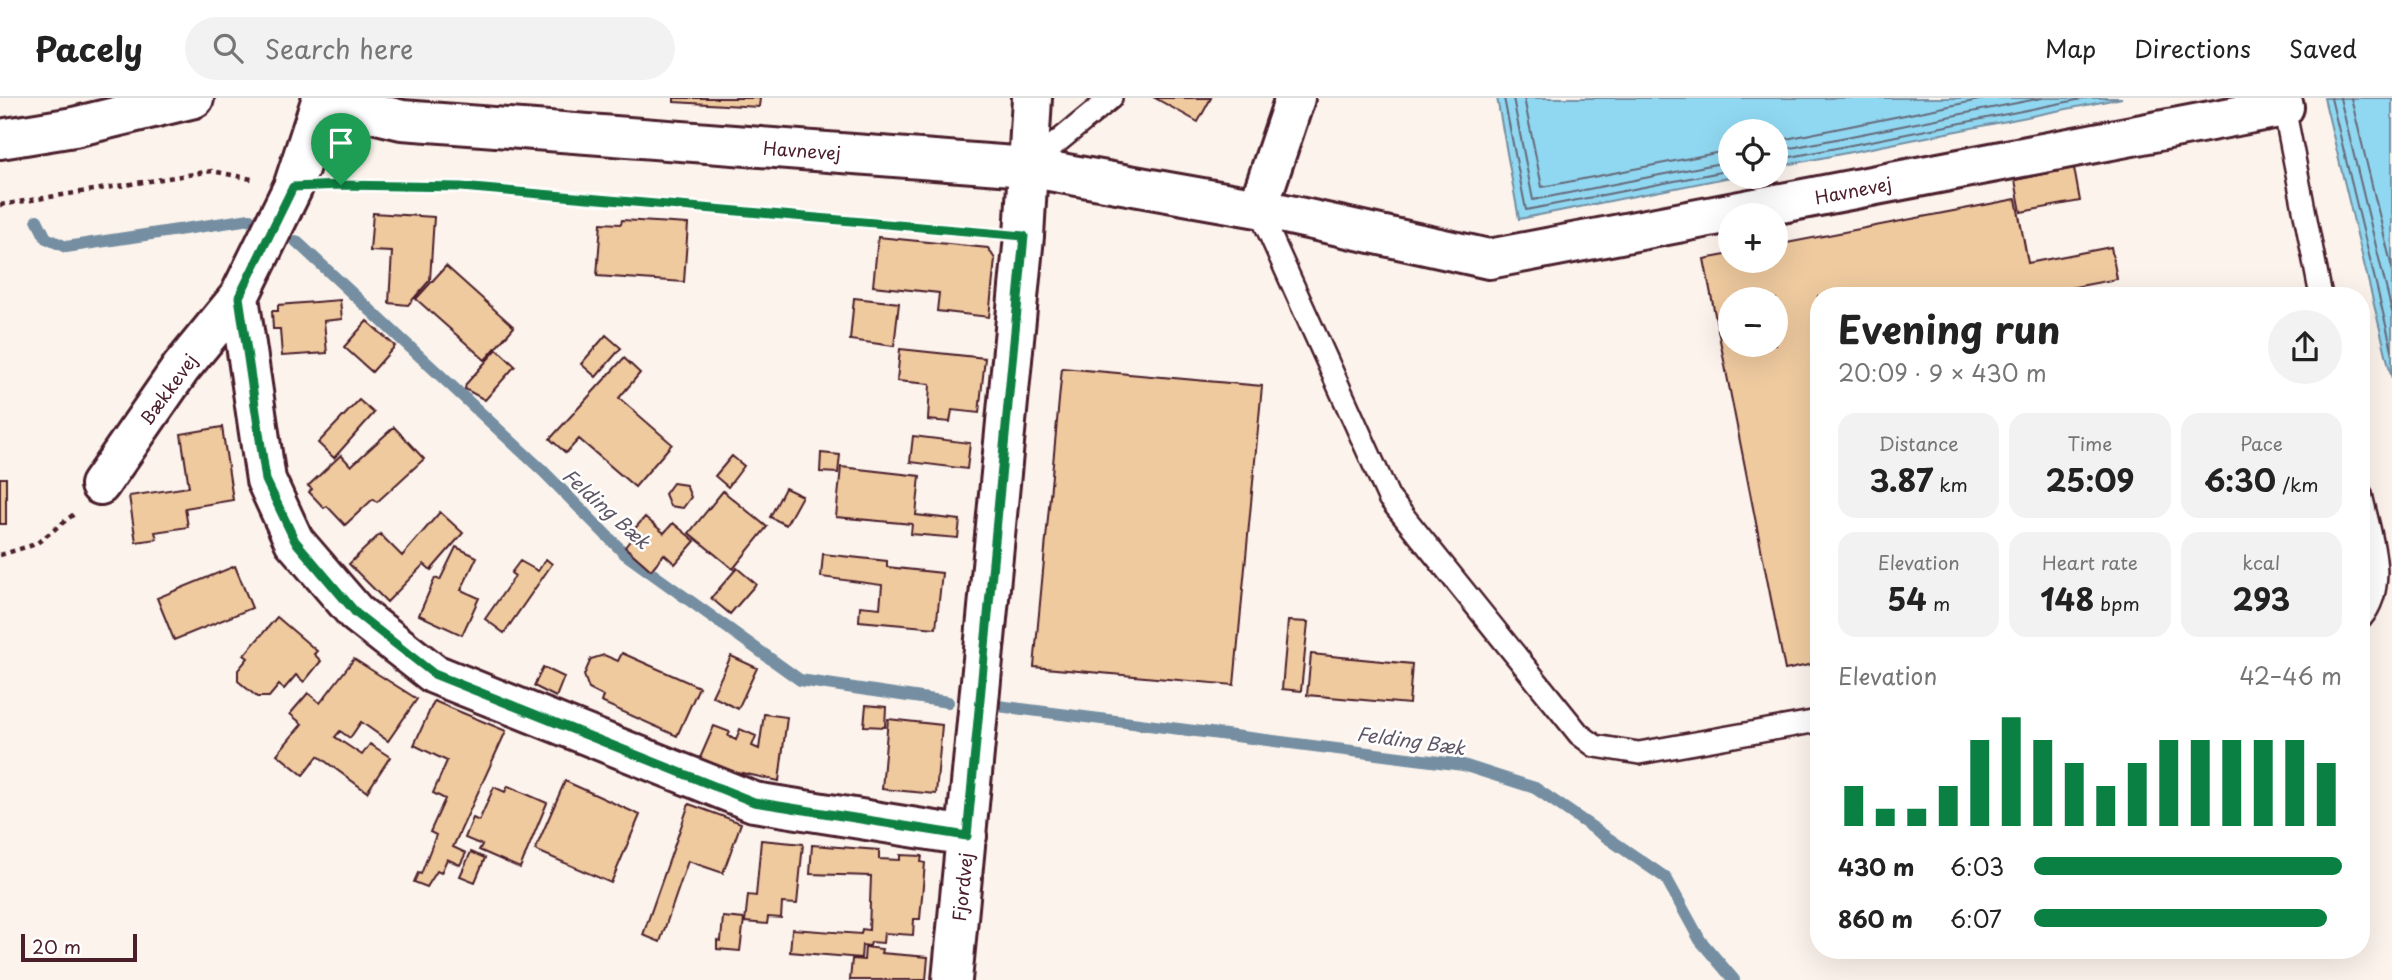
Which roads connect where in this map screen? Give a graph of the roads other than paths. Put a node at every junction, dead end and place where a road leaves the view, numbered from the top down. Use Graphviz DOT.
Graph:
graph roads {
  1 [pos="194,98"];
  2 [pos="322,98"];
  3 [pos="348,98"];
  4 [pos="1032,98"];
  5 [pos="1111,98"];
  6 [pos="1294,98"];
  7 [pos="2284,107"];
  8 [pos="0,139"];
  9 [pos="1027,167"];
  10 [pos="1258,208"];
  11 [pos="2319,287"];
  12 [pos="239,297"];
  13 [pos="100,485"];
  14 [pos="2370,540"];
  15 [pos="2370,606"];
  16 [pos="1810,723"];
  17 [pos="967,836"];
  18 [pos="952,980"];
  1 -- 8 [label="street"];
  2 -- 12 [label="street, Bækkevej"];
  3 -- 9 [label="street, Havnevej"];
  4 -- 9 [label="street, Fjordvej"];
  5 -- 9 [label="lane"];
  6 -- 10 [label="street"];
  7 -- 10 [label="street, Havnevej"];
  7 -- 11 [label="lane"];
  9 -- 10 [label="street, Havnevej"];
  9 -- 17 [label="street, Fjordvej"];
  10 -- 16 [label="lane"];
  12 -- 13 [label="street, Bækkevej"];
  12 -- 17 [label="street"];
  14 -- 15 [label="lane"];
  17 -- 18 [label="street, Fjordvej"];
}
